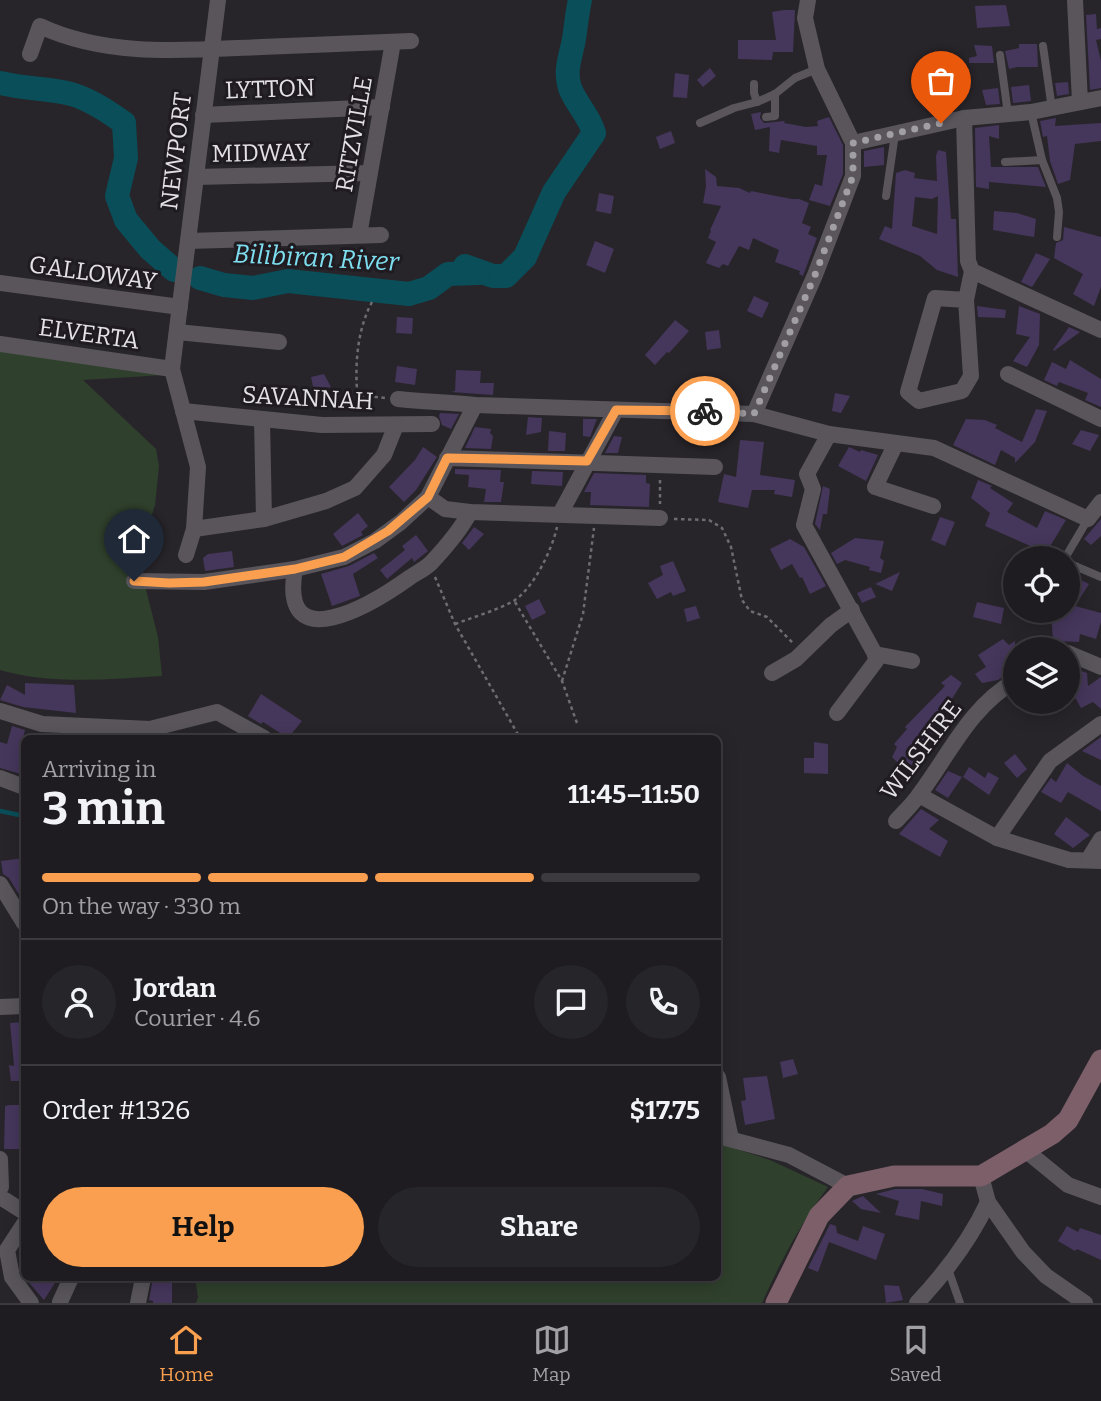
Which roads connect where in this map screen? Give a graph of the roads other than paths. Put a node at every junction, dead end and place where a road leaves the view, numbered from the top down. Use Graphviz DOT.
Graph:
graph roads {
  1 [pos="218,0"];
  2 [pos="808,0"];
  3 [pos="1075,0"];
  4 [pos="411,41"];
  5 [pos="393,42"];
  6 [pos="1043,46"];
  7 [pos="212,49"];
  8 [pos="30,54"];
  9 [pos="1000,55"];
  10 [pos="817,69"];
  11 [pos="754,84"];
  12 [pos="775,94"];
  13 [pos="1101,98"];
  14 [pos="757,102"];
  15 [pos="1080,102"];
  16 [pos="382,107"];
  17 [pos="1052,108"];
  18 [pos="1031,112"];
  19 [pos="1008,114"];
  20 [pos="203,115"];
  21 [pos="766,117"];
  22 [pos="964,118"];
  23 [pos="700,123"];
  24 [pos="895,134"];
  25 [pos="853,143"];
  26 [pos="1042,160"];
  27 [pos="1005,162"];
  28 [pos="369,173"];
  29 [pos="196,177"];
  30 [pos="886,197"];
  31 [pos="381,235"];
  32 [pos="359,236"];
  33 [pos="1057,237"];
  34 [pos="188,241"];
  35 [pos="972,271"];
  36 [pos="0,283"];
  37 [pos="966,300"];
  38 [pos="180,307"];
  39 [pos="1101,330"];
  40 [pos="177,331"];
  41 [pos="279,342"];
  42 [pos="0,344"];
  43 [pos="172,369"];
  44 [pos="1008,374"];
  45 [pos="398,399"];
  46 [pos="475,405"];
  47 [pos="616,410"];
  48 [pos="183,411"];
  49 [pos="754,414"];
  50 [pos="262,419"];
  51 [pos="1101,419"];
  52 [pos="432,424"];
  53 [pos="396,425"];
  54 [pos="829,434"];
  55 [pos="896,443"];
  56 [pos="447,458"];
  57 [pos="587,461"];
  58 [pos="715,467"];
  59 [pos="428,497"];
  60 [pos="1101,502"];
  61 [pos="933,506"];
  62 [pos="470,512"];
  63 [pos="560,514"];
  64 [pos="660,518"];
  65 [pos="264,519"];
  66 [pos="1087,519"];
  67 [pos="194,529"];
  68 [pos="1072,546"];
  69 [pos="186,555"];
  70 [pos="1080,568"];
  71 [pos="295,569"];
  72 [pos="1101,577"];
  73 [pos="134,581"];
  74 [pos="852,610"];
  75 [pos="875,654"];
  76 [pos="1080,658"];
  77 [pos="912,661"];
  78 [pos="1101,667"];
  79 [pos="772,673"];
  80 [pos="1003,689"];
  81 [pos="0,711"];
  82 [pos="837,713"];
  83 [pos="1101,724"];
  84 [pos="239,733"];
  85 [pos="147,734"];
  86 [pos="0,778"];
  87 [pos="21,786"];
  88 [pos="919,795"];
  89 [pos="896,821"];
  90 [pos="997,838"];
  91 [pos="1101,839"];
  92 [pos="1095,860"];
  93 [pos="0,884"];
  94 [pos="21,918"];
  95 [pos="21,1006"];
  96 [pos="0,1007"];
  97 [pos="1100,1063"];
  98 [pos="721,1108"];
  99 [pos="724,1138"];
  100 [pos="1024,1149"];
  101 [pos="0,1159"];
  102 [pos="981,1177"];
  103 [pos="848,1186"];
  104 [pos="3,1193"];
  105 [pos="1101,1197"];
  106 [pos="988,1202"];
  107 [pos="21,1209"];
  108 [pos="21,1229"];
  109 [pos="948,1269"];
  110 [pos="70,1281"];
  111 [pos="142,1281"];
  112 [pos="1063,1296"];
  113 [pos="31,1303"];
  114 [pos="60,1303"];
  115 [pos="138,1303"];
  116 [pos="776,1303"];
  117 [pos="917,1303"];
  118 [pos="960,1303"];
  119 [pos="1085,1303"];
  1 -- 7 [label="street, NEWPORT"];
  2 -- 10 [label="street"];
  3 -- 15 [label="street"];
  4 -- 5 [label="street"];
  5 -- 7 [label="street"];
  5 -- 16 [label="street, RITZVILLE"];
  6 -- 17 [label="lane"];
  7 -- 8 [label="street"];
  7 -- 20 [label="street, NEWPORT"];
  9 -- 19 [label="lane"];
  10 -- 12 [label="lane"];
  10 -- 25 [label="street"];
  11 -- 14 [label="lane"];
  12 -- 14 [label="lane"];
  12 -- 21 [label="lane"];
  13 -- 15 [label="street"];
  14 -- 23 [label="lane"];
  15 -- 17 [label="street"];
  16 -- 20 [label="street, LYTTON"];
  16 -- 28 [label="street, RITZVILLE"];
  17 -- 18 [label="street"];
  18 -- 19 [label="street"];
  18 -- 26 [label="lane"];
  19 -- 22 [label="street"];
  20 -- 29 [label="street, NEWPORT"];
  22 -- 24 [label="street"];
  22 -- 35 [label="street"];
  24 -- 25 [label="street"];
  24 -- 30 [label="lane"];
  25 -- 49 [label="street"];
  26 -- 27 [label="lane"];
  26 -- 33 [label="lane"];
  28 -- 29 [label="street, MIDWAY"];
  28 -- 32 [label="street, RITZVILLE"];
  29 -- 34 [label="street, NEWPORT"];
  31 -- 32 [label="street"];
  32 -- 34 [label="street"];
  34 -- 38 [label="street, NEWPORT"];
  35 -- 37 [label="street"];
  35 -- 39 [label="street"];
  36 -- 38 [label="street, GALLOWAY"];
  37 -- 37 [label="street"];
  38 -- 40 [label="street, NEWPORT"];
  40 -- 41 [label="street"];
  40 -- 43 [label="street, NEWPORT"];
  42 -- 43 [label="street, ELVERTA"];
  43 -- 48 [label="street"];
  44 -- 51 [label="street"];
  45 -- 46 [label="street"];
  46 -- 47 [label="street"];
  46 -- 56 [label="street"];
  47 -- 49 [label="street"];
  47 -- 57 [label="street"];
  48 -- 50 [label="street, SAVANNAH"];
  48 -- 67 [label="street"];
  49 -- 54 [label="street"];
  50 -- 53 [label="street, SAVANNAH"];
  50 -- 65 [label="street"];
  52 -- 53 [label="street, SAVANNAH"];
  53 -- 65 [label="street"];
  54 -- 55 [label="street"];
  54 -- 74 [label="street"];
  55 -- 61 [label="street"];
  55 -- 66 [label="street"];
  56 -- 57 [label="street"];
  56 -- 59 [label="street"];
  57 -- 58 [label="street"];
  57 -- 63 [label="street"];
  59 -- 62 [label="street"];
  59 -- 71 [label="street"];
  60 -- 66 [label="street"];
  62 -- 63 [label="street"];
  62 -- 71 [label="street"];
  63 -- 64 [label="street"];
  65 -- 67 [label="street"];
  66 -- 68 [label="lane"];
  67 -- 69 [label="street"];
  70 -- 72 [label="lane"];
  71 -- 73 [label="street"];
  74 -- 75 [label="street"];
  74 -- 79 [label="street"];
  75 -- 77 [label="street"];
  75 -- 82 [label="street"];
  76 -- 78 [label="street"];
  80 -- 88 [label="street, WILSHIRE"];
  81 -- 85 [label="street"];
  83 -- 90 [label="street"];
  84 -- 85 [label="street"];
  86 -- 87 [label="street"];
  88 -- 89 [label="street, WILSHIRE"];
  88 -- 90 [label="street"];
  90 -- 92 [label="street"];
  91 -- 92 [label="street"];
  93 -- 94 [label="street"];
  95 -- 96 [label="street"];
  97 -- 100 [label="street"];
  98 -- 99 [label="street"];
  99 -- 103 [label="street"];
  100 -- 102 [label="street"];
  100 -- 105 [label="street"];
  101 -- 104 [label="street"];
  102 -- 103 [label="street"];
  102 -- 106 [label="street"];
  103 -- 116 [label="street"];
  104 -- 107 [label="street"];
  106 -- 109 [label="street"];
  106 -- 112 [label="street"];
  108 -- 113 [label="street"];
  109 -- 117 [label="street"];
  109 -- 118 [label="lane"];
  110 -- 114 [label="street"];
  111 -- 115 [label="street"];
  112 -- 119 [label="street"];
}
